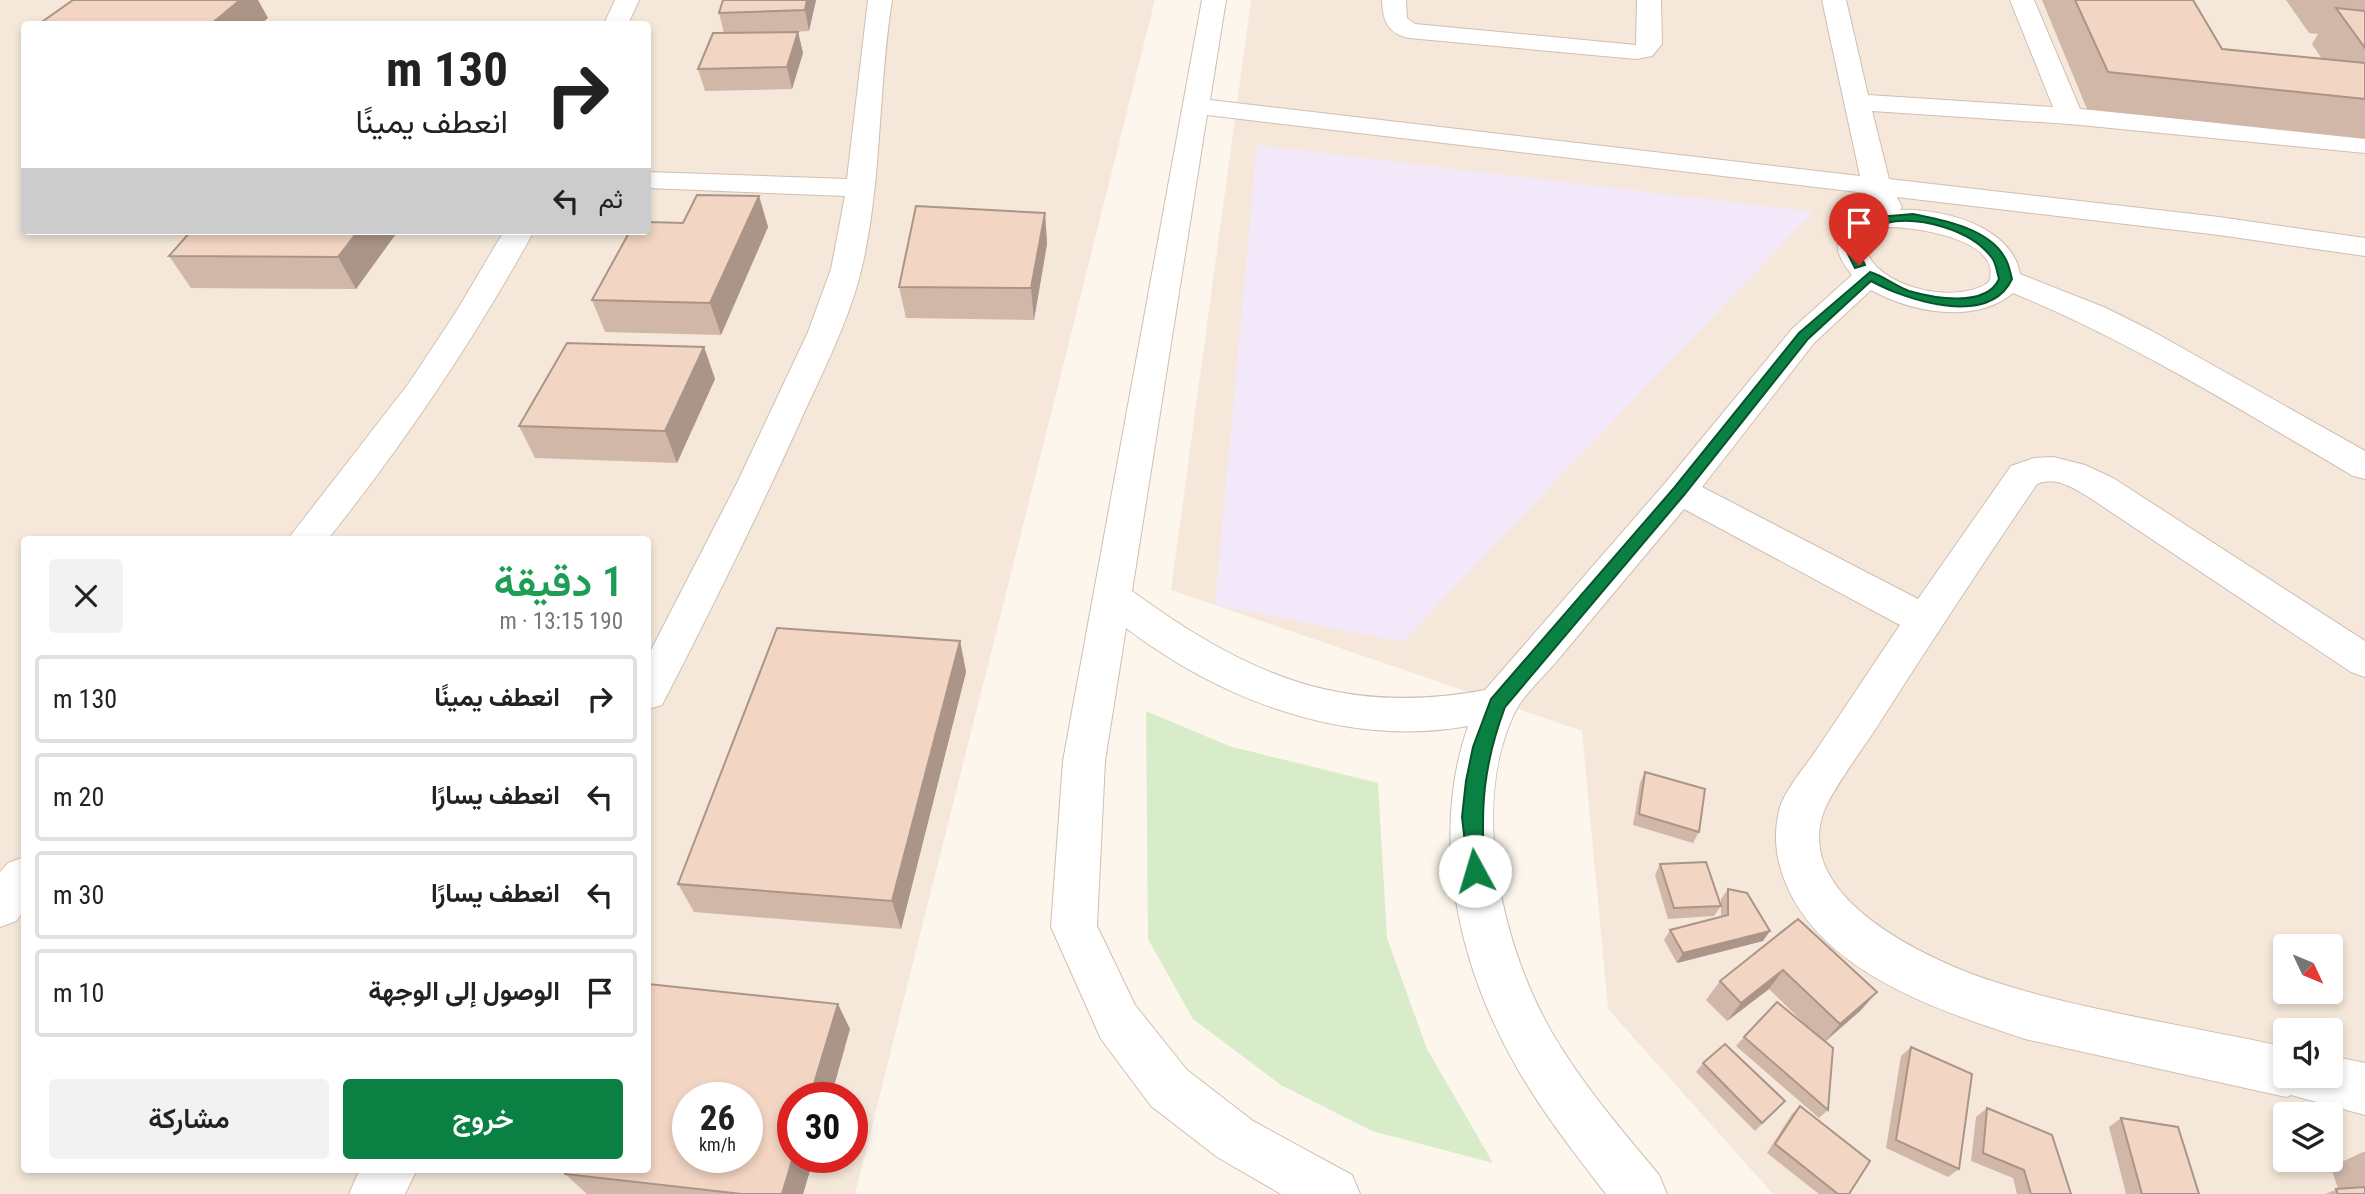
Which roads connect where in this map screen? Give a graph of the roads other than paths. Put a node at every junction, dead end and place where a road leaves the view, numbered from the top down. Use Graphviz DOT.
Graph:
graph roads {
  1 [pos="627,0"];
  2 [pos="880,0"];
  3 [pos="1214,0"];
  4 [pos="1394,0"];
  5 [pos="1649,0"];
  6 [pos="1834,0"];
  7 [pos="2022,0"];
  8 [pos="618,21"];
  9 [pos="1857,102"];
  10 [pos="1194,106"];
  11 [pos="2070,116"];
  12 [pos="2365,145"];
  13 [pos="651,180"];
  14 [pos="1876,185"];
  15 [pos="861,188"];
  16 [pos="1896,218"];
  17 [pos="517,235"];
  18 [pos="2365,247"];
  19 [pos="1870,275"];
  20 [pos="2006,279"];
  21 [pos="2365,467"];
  22 [pos="1679,491"];
  23 [pos="309,536"];
  24 [pos="1112,596"];
  25 [pos="1924,620"];
  26 [pos="2365,661"];
  27 [pos="651,687"];
  28 [pos="1497,704"];
  29 [pos="21,881"];
  30 [pos="0,906"];
  31 [pos="2273,1069"];
  32 [pos="2343,1084"];
  33 [pos="2365,1089"];
  34 [pos="388,1173"];
  35 [pos="376,1194"];
  36 [pos="1333,1194"];
  37 [pos="1640,1194"];
  1 -- 8 [label="street"];
  2 -- 15 [label="street"];
  3 -- 10 [label="street"];
  4 -- 5 [label="street"];
  6 -- 9 [label="street"];
  7 -- 11 [label="street"];
  9 -- 11 [label="street"];
  9 -- 14 [label="street"];
  10 -- 14 [label="street"];
  10 -- 24 [label="street"];
  11 -- 12 [label="street"];
  13 -- 15 [label="street"];
  14 -- 16 [label="street"];
  14 -- 18 [label="street"];
  15 -- 27 [label="street"];
  16 -- 19 [label="street"];
  16 -- 20 [label="street"];
  17 -- 23 [label="street"];
  19 -- 20 [label="street"];
  19 -- 22 [label="street"];
  20 -- 21 [label="street"];
  22 -- 25 [label="street"];
  22 -- 28 [label="street"];
  24 -- 28 [label="street"];
  24 -- 36 [label="street"];
  25 -- 26 [label="street"];
  25 -- 31 [label="street"];
  28 -- 37 [label="street"];
  29 -- 30 [label="street"];
  32 -- 33 [label="street"];
  34 -- 35 [label="street"];
}
